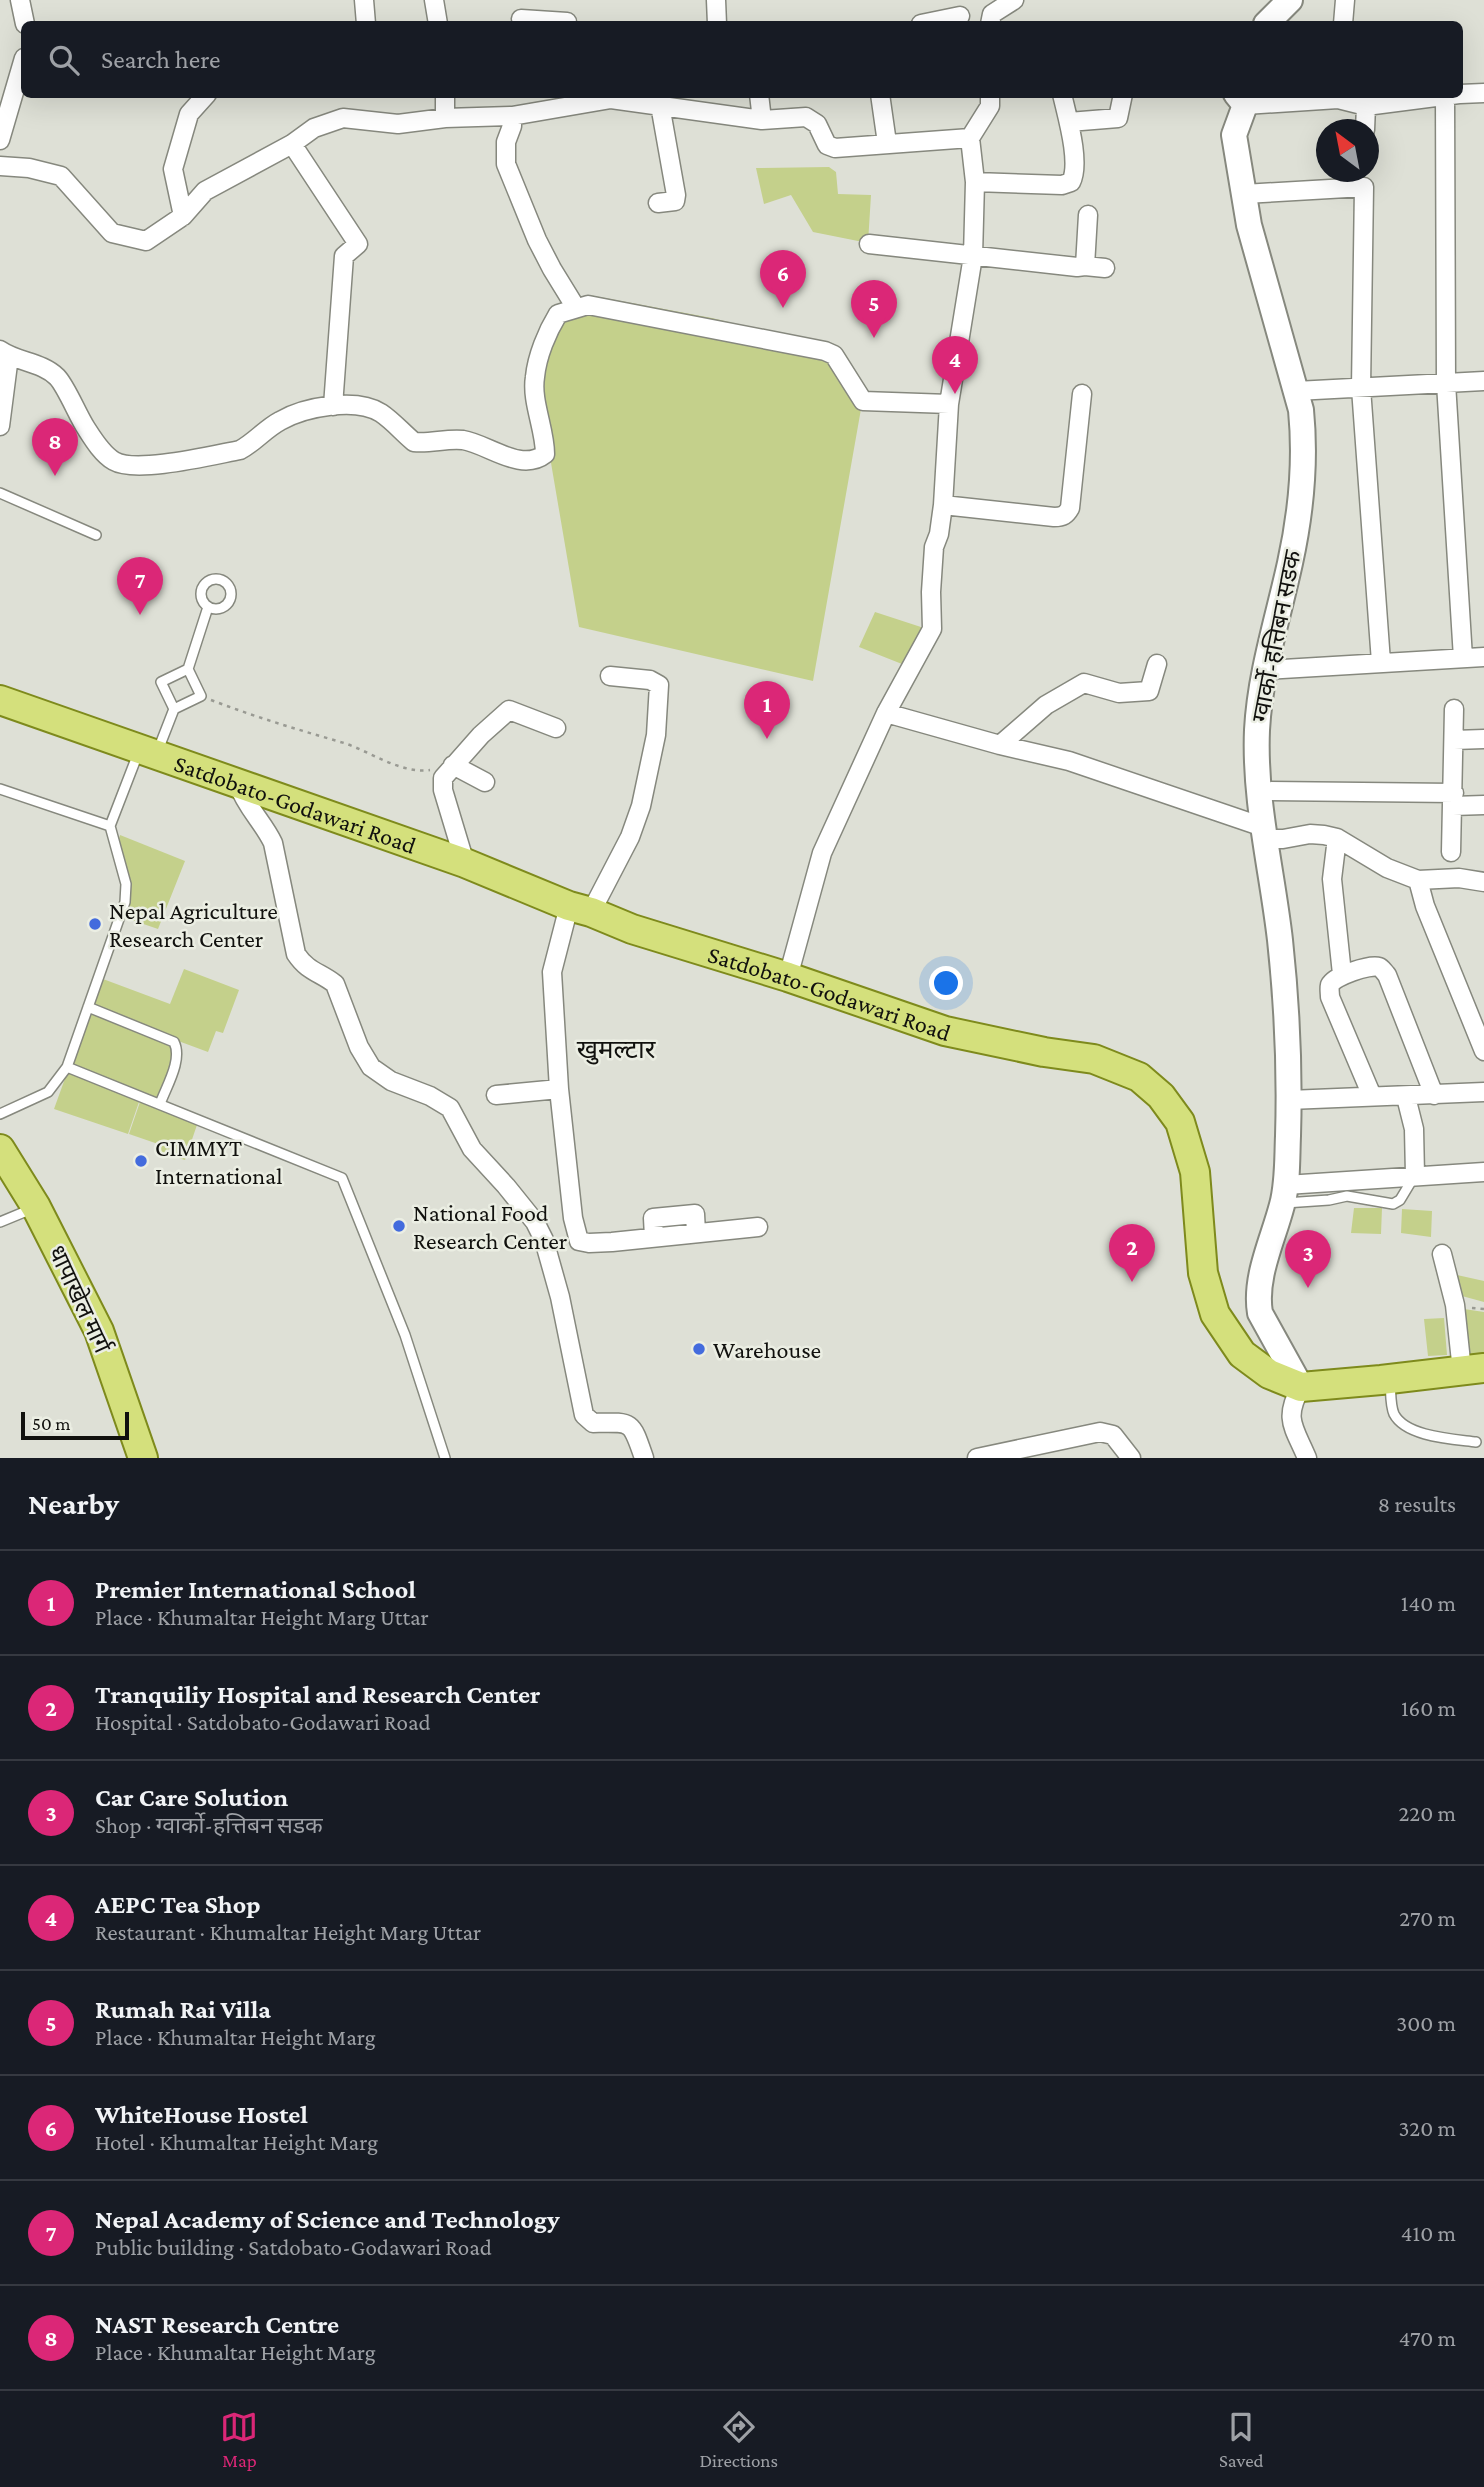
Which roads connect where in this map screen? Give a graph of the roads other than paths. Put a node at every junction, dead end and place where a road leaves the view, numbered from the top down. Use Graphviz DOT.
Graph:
graph roads {
  1 [pos="20,0"];
  2 [pos="364,0"];
  3 [pos="435,0"];
  4 [pos="716,0"];
  5 [pos="1014,0"];
  6 [pos="1290,0"];
  7 [pos="1345,0"];
  8 [pos="960,16"];
  9 [pos="521,19"];
  10 [pos="24,21"];
  11 [pos="366,21"];
  12 [pos="436,21"];
  13 [pos="552,21"];
  14 [pos="717,21"];
  15 [pos="936,21"];
  16 [pos="991,21"];
  17 [pos="1269,21"];
  18 [pos="1343,21"];
  19 [pos="21,68"];
  20 [pos="1484,93"];
  21 [pos="1463,94"];
  22 [pos="203,98"];
  23 [pos="445,98"];
  24 [pos="759,98"];
  25 [pos="881,98"];
  26 [pos="990,98"];
  27 [pos="1063,98"];
  28 [pos="1122,98"];
  29 [pos="1305,98"];
  30 [pos="1341,98"];
  31 [pos="1423,98"];
  32 [pos="1445,98"];
  33 [pos="1240,100"];
  34 [pos="553,101"];
  35 [pos="660,105"];
  36 [pos="1366,106"];
  37 [pos="512,116"];
  38 [pos="445,118"];
  39 [pos="1365,119"];
  40 [pos="762,120"];
  41 [pos="1069,122"];
  42 [pos="970,138"];
  43 [pos="0,140"];
  44 [pos="887,143"];
  45 [pos="292,144"];
  46 [pos="0,166"];
  47 [pos="975,182"];
  48 [pos="1340,182"];
  49 [pos="1364,182"];
  50 [pos="1244,194"];
  51 [pos="658,203"];
  52 [pos="1088,215"];
  53 [pos="183,216"];
  54 [pos="869,244"];
  55 [pos="973,256"];
  56 [pos="1085,265"];
  57 [pos="1105,268"];
  58 [pos="576,308"];
  59 [pos="4,353"];
  60 [pos="1484,381"];
  61 [pos="1446,383"];
  62 [pos="1361,388"];
  63 [pos="1296,391"];
  64 [pos="1082,394"];
  65 [pos="949,404"];
  66 [pos="333,406"];
  67 [pos="0,426"];
  68 [pos="0,493"];
  69 [pos="943,505"];
  70 [pos="96,535"];
  71 [pos="208,607"];
  72 [pos="1484,657"];
  73 [pos="1463,658"];
  74 [pos="1381,662"];
  75 [pos="1157,664"];
  76 [pos="188,669"];
  77 [pos="1265,670"];
  78 [pos="610,676"];
  79 [pos="0,700"];
  80 [pos="174,709"];
  81 [pos="1454,709"];
  82 [pos="886,713"];
  83 [pos="556,728"];
  84 [pos="1484,739"];
  85 [pos="1454,740"];
  86 [pos="1000,745"];
  87 [pos="148,752"];
  88 [pos="451,766"];
  89 [pos="485,782"];
  90 [pos="238,784"];
  91 [pos="0,789"];
  92 [pos="1259,790"];
  93 [pos="1453,799"];
  94 [pos="1484,805"];
  95 [pos="110,826"];
  96 [pos="1264,833"];
  97 [pos="1337,838"];
  98 [pos="1451,852"];
  99 [pos="466,863"];
  100 [pos="1418,880"];
  101 [pos="1484,882"];
  102 [pos="580,909"];
  103 [pos="1342,974"];
  104 [pos="788,977"];
  105 [pos="88,1007"];
  106 [pos="1484,1051"];
  107 [pos="66,1067"];
  108 [pos="559,1089"];
  109 [pos="1484,1092"];
  110 [pos="496,1095"];
  111 [pos="1434,1095"];
  112 [pos="1372,1096"];
  113 [pos="1406,1097"];
  114 [pos="1289,1100"];
  115 [pos="160,1104"];
  116 [pos="0,1115"];
  117 [pos="0,1149"];
  118 [pos="1484,1172"];
  119 [pos="1415,1175"];
  120 [pos="1284,1194"];
  121 [pos="36,1207"];
  122 [pos="0,1222"];
  123 [pos="758,1227"];
  124 [pos="1442,1254"];
  125 [pos="1473,1370"];
  126 [pos="1390,1379"];
  127 [pos="1301,1387"];
  128 [pos="1476,1442"];
  129 [pos="143,1458"];
  130 [pos="445,1458"];
  131 [pos="644,1458"];
  132 [pos="978,1458"];
  133 [pos="1131,1458"];
  134 [pos="1307,1458"];
  1 -- 10 [label="street"];
  2 -- 11 [label="street"];
  3 -- 12 [label="street"];
  4 -- 14 [label="street"];
  5 -- 16 [label="street"];
  6 -- 17 [label="main road"];
  7 -- 18 [label="street"];
  8 -- 15 [label="street"];
  9 -- 13 [label="street"];
  19 -- 43 [label="street"];
  20 -- 21 [label="street"];
  22 -- 53 [label="street"];
  23 -- 38 [label="street"];
  24 -- 40 [label="street"];
  25 -- 44 [label="street"];
  26 -- 42 [label="street"];
  27 -- 41 [label="street"];
  28 -- 41 [label="street"];
  29 -- 33 [label="street"];
  30 -- 36 [label="street"];
  31 -- 36 [label="street"];
  32 -- 61 [label="street"];
  33 -- 50 [label="main road, ग्वार्को-हत्तिबन सडक"];
  34 -- 35 [label="street"];
  34 -- 37 [label="street"];
  35 -- 40 [label="street"];
  35 -- 51 [label="street"];
  36 -- 39 [label="street"];
  37 -- 38 [label="street"];
  37 -- 58 [label="street"];
  38 -- 45 [label="street"];
  40 -- 44 [label="street"];
  41 -- 47 [label="street"];
  42 -- 44 [label="street"];
  42 -- 47 [label="street"];
  45 -- 53 [label="street"];
  45 -- 66 [label="street"];
  46 -- 53 [label="street"];
  47 -- 55 [label="street"];
  48 -- 50 [label="street"];
  49 -- 62 [label="street"];
  50 -- 63 [label="main road, ग्वार्को-हत्तिबन सडक"];
  52 -- 56 [label="street"];
  54 -- 55 [label="street"];
  55 -- 56 [label="street"];
  55 -- 65 [label="street"];
  56 -- 57 [label="street"];
  58 -- 65 [label="street"];
  58 -- 66 [label="street"];
  59 -- 66 [label="street"];
  59 -- 67 [label="street"];
  60 -- 61 [label="street"];
  61 -- 62 [label="street"];
  61 -- 73 [label="street"];
  62 -- 63 [label="street"];
  62 -- 74 [label="street"];
  63 -- 77 [label="main road, ग्वार्को-हत्तिबन सडक"];
  64 -- 69 [label="street"];
  65 -- 69 [label="street"];
  68 -- 70 [label="lane"];
  69 -- 82 [label="street"];
  71 -- 76 [label="lane"];
  72 -- 73 [label="street"];
  73 -- 74 [label="street"];
  74 -- 77 [label="street"];
  75 -- 86 [label="street"];
  76 -- 80 [label="lane"];
  76 -- 80 [label="lane"];
  77 -- 92 [label="main road, ग्वार्को-हत्तिबन सडक"];
  78 -- 102 [label="street"];
  79 -- 87 [label="main road, Satdobato-Godawari Road"];
  80 -- 87 [label="lane"];
  81 -- 85 [label="street"];
  82 -- 86 [label="street"];
  82 -- 104 [label="street"];
  83 -- 88 [label="street"];
  84 -- 85 [label="street"];
  85 -- 93 [label="street"];
  86 -- 96 [label="street"];
  87 -- 90 [label="main road, Satdobato-Godawari Road"];
  87 -- 95 [label="lane"];
  88 -- 89 [label="street"];
  88 -- 99 [label="street"];
  90 -- 99 [label="main road, Satdobato-Godawari Road"];
  90 -- 131 [label="street"];
  91 -- 95 [label="lane"];
  92 -- 93 [label="street"];
  92 -- 96 [label="main road, ग्वार्को-हत्तिबन सडक"];
  93 -- 94 [label="street"];
  93 -- 98 [label="street"];
  95 -- 105 [label="lane"];
  96 -- 97 [label="street"];
  96 -- 114 [label="main road, ग्वार्को-हत्तिबन सडक"];
  97 -- 100 [label="street"];
  97 -- 103 [label="street"];
  99 -- 102 [label="main road, Satdobato-Godawari Road"];
  100 -- 101 [label="street"];
  100 -- 106 [label="street"];
  102 -- 104 [label="main road, Satdobato-Godawari Road"];
  102 -- 108 [label="street"];
  103 -- 111 [label="street"];
  103 -- 112 [label="street"];
  104 -- 127 [label="main road, Satdobato-Godawari Road"];
  105 -- 107 [label="lane"];
  105 -- 115 [label="lane"];
  107 -- 115 [label="lane"];
  107 -- 116 [label="lane"];
  108 -- 110 [label="street"];
  108 -- 123 [label="street"];
  109 -- 111 [label="street"];
  111 -- 113 [label="street"];
  112 -- 113 [label="street"];
  112 -- 114 [label="street"];
  113 -- 119 [label="street"];
  114 -- 120 [label="main road, ग्वार्को-हत्तिबन सडक"];
  115 -- 130 [label="lane"];
  117 -- 121 [label="main road, धापाखेल मार्ग"];
  118 -- 119 [label="street"];
  119 -- 120 [label="street"];
  119 -- 120 [label="lane"];
  120 -- 127 [label="main road, ग्वार्को-हत्तिबन सडक"];
  121 -- 122 [label="lane"];
  121 -- 129 [label="main road, धापाखेल मार्ग"];
  124 -- 125 [label="street"];
  125 -- 126 [label="main road, Satdobato-Godawari Road"];
  126 -- 127 [label="main road, Satdobato-Godawari Road"];
  126 -- 128 [label="lane"];
  127 -- 134 [label="street"];
  132 -- 133 [label="street"];
}
